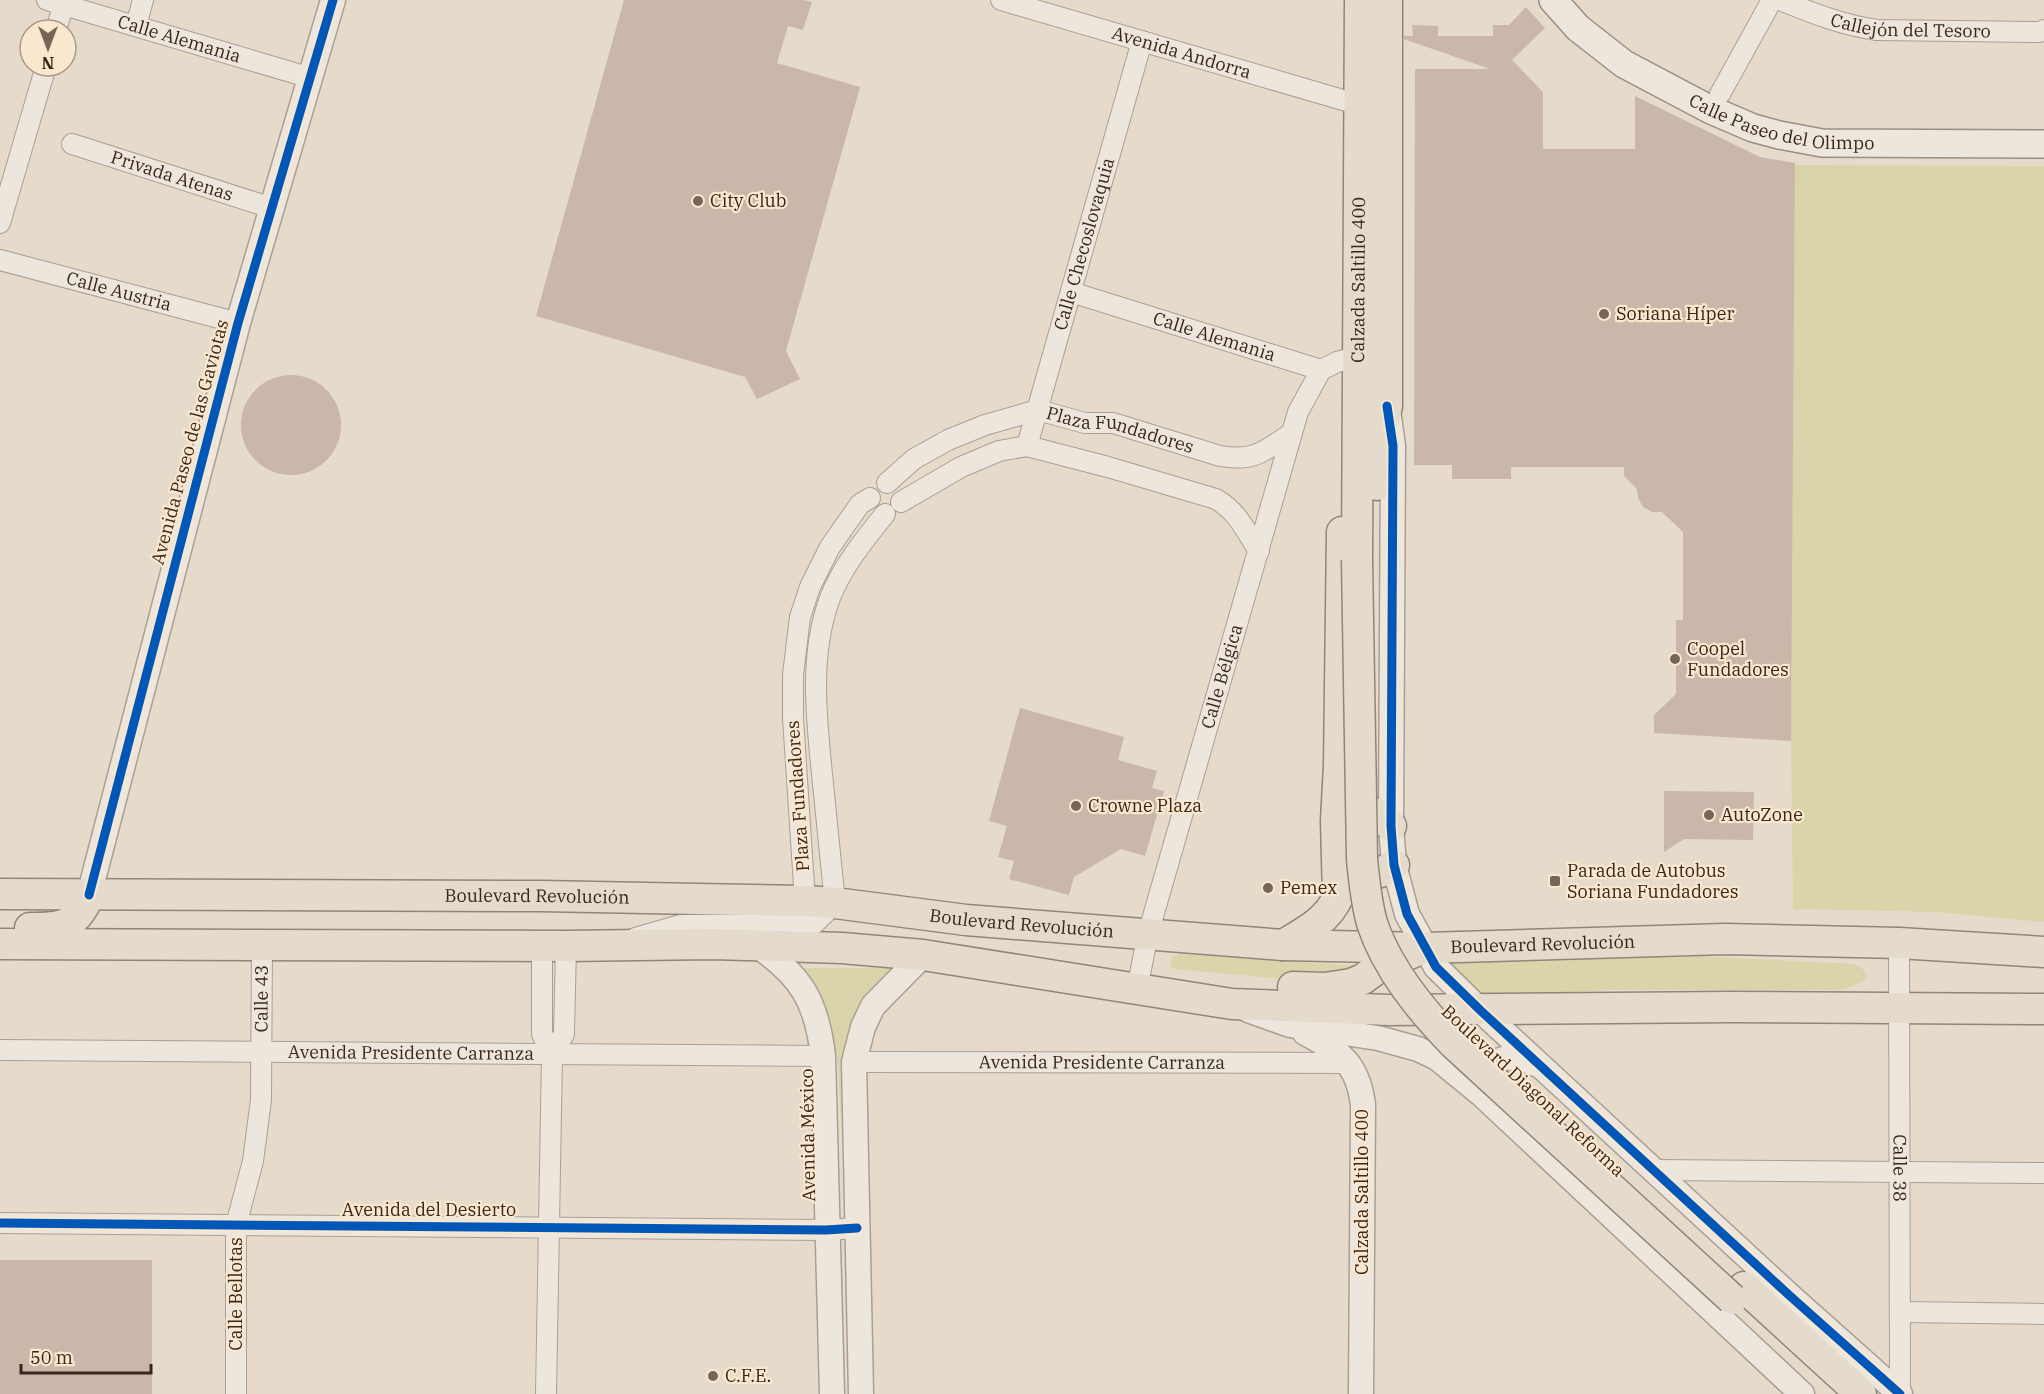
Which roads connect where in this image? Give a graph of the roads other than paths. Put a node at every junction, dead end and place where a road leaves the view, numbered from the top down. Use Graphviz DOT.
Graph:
graph roads {
  1 [pos="143,0"];
  2 [pos="333,0"];
  3 [pos="1001,0"];
  4 [pos="1360,0"];
  5 [pos="1387,0"];
  6 [pos="1553,0"];
  7 [pos="1772,0"];
  8 [pos="1780,0"];
  9 [pos="59,2"];
  10 [pos="57,18"];
  11 [pos="136,26"];
  12 [pos="2044,30"];
  13 [pos="1142,41"];
  14 [pos="42,78"];
  15 [pos="311,78"];
  16 [pos="1720,94"];
  17 [pos="1360,105"];
  18 [pos="72,144"];
  19 [pos="2044,144"];
  20 [pos="272,208"];
  21 [pos="0,223"];
  22 [pos="0,260"];
  23 [pos="1071,292"];
  24 [pos="238,323"];
  25 [pos="1357,357"];
  26 [pos="1321,369"];
  27 [pos="1387,406"];
  28 [pos="1038,411"];
  29 [pos="1292,433"];
  30 [pos="1027,446"];
  31 [pos="1358,471"];
  32 [pos="887,483"];
  33 [pos="870,498"];
  34 [pos="901,502"];
  35 [pos="885,514"];
  36 [pos="1259,551"];
  37 [pos="1367,558"];
  38 [pos="816,717"];
  39 [pos="793,718"];
  40 [pos="1336,821"];
  41 [pos="1391,826"];
  42 [pos="1338,860"];
  43 [pos="1394,865"];
  44 [pos="0,894"];
  45 [pos="89,895"];
  46 [pos="805,901"];
  47 [pos="835,903"];
  48 [pos="0,929"];
  49 [pos="1148,934"];
  50 [pos="1899,943"];
  51 [pos="0,944"];
  52 [pos="262,945"];
  53 [pos="616,945"];
  54 [pos="756,945"];
  55 [pos="1283,945"];
  56 [pos="554,946"];
  57 [pos="1425,948"];
  58 [pos="2044,952"];
  59 [pos="923,955"];
  60 [pos="1137,989"];
  61 [pos="1186,996"];
  62 [pos="1232,1004"];
  63 [pos="1899,1009"];
  64 [pos="1480,1010"];
  65 [pos="2044,1010"];
  66 [pos="1290,1025"];
  67 [pos="0,1050"];
  68 [pos="261,1053"];
  69 [pos="552,1055"];
  70 [pos="823,1056"];
  71 [pos="854,1062"];
  72 [pos="1349,1064"];
  73 [pos="1538,1065"];
  74 [pos="1481,1094"];
  75 [pos="1654,1170"];
  76 [pos="1900,1172"];
  77 [pos="2044,1173"];
  78 [pos="0,1223"];
  79 [pos="236,1225"];
  80 [pos="547,1228"];
  81 [pos="857,1228"];
  82 [pos="826,1230"];
  83 [pos="1738,1293"];
  84 [pos="1900,1312"];
  85 [pos="2044,1314"];
  86 [pos="236,1394"];
  87 [pos="546,1394"];
  88 [pos="832,1394"];
  89 [pos="861,1394"];
  90 [pos="1361,1394"];
  91 [pos="1802,1394"];
  92 [pos="1831,1394"];
  93 [pos="1862,1394"];
  94 [pos="1900,1394"];
  1 -- 11 [label="street"];
  2 -- 15 [label="street, Avenida Paseo de las Gaviotas"];
  3 -- 13 [label="street, Avenida Andorra"];
  4 -- 17 [label="main road, Calzada Saltillo 400"];
  5 -- 27 [label="main road, Calzada Saltillo 400"];
  6 -- 19 [label="main road, Calle Paseo del Olimpo"];
  7 -- 16 [label="street"];
  8 -- 12 [label="street, Callejón del Tesoro"];
  9 -- 10 [label="street"];
  9 -- 11 [label="street, Calle Alemania"];
  11 -- 15 [label="street, Calle Alemania"];
  13 -- 17 [label="street, Avenida Andorra"];
  13 -- 23 [label="street, Calle Checoslovaquia"];
  14 -- 21 [label="street"];
  15 -- 20 [label="street, Avenida Paseo de las Gaviotas"];
  17 -- 25 [label="main road, Calzada Saltillo 400"];
  18 -- 20 [label="street, Privada Atenas"];
  20 -- 24 [label="street, Avenida Paseo de las Gaviotas"];
  22 -- 24 [label="street, Calle Austria"];
  23 -- 26 [label="street, Calle Alemania"];
  23 -- 28 [label="street, Calle Checoslovaquia"];
  24 -- 45 [label="street, Avenida Paseo de las Gaviotas"];
  25 -- 26 [label="street"];
  25 -- 31 [label="main road, Calzada Saltillo 400"];
  26 -- 29 [label="street, Calle Bélgica"];
  27 -- 37 [label="main road, Calzada Saltillo 400"];
  27 -- 41 [label="street"];
  28 -- 29 [label="street, Plaza Fundadores"];
  28 -- 30 [label="street, Calle Checoslovaquia"];
  28 -- 32 [label="street, Plaza Fundadores"];
  29 -- 36 [label="street, Calle Bélgica"];
  30 -- 34 [label="street, Plaza Fundadores"];
  30 -- 36 [label="street, Plaza Fundadores"];
  31 -- 37 [label="main road, Calzada Saltillo 400"];
  31 -- 40 [label="main road"];
  32 -- 33 [label="street"];
  32 -- 34 [label="street"];
  33 -- 35 [label="street"];
  33 -- 39 [label="street, Plaza Fundadores"];
  34 -- 35 [label="street"];
  35 -- 38 [label="street, Plaza Fundadores"];
  36 -- 49 [label="street, Calle Bélgica"];
  37 -- 83 [label="main road, Boulevard Diagonal Reforma"];
  38 -- 39 [label="street"];
  38 -- 47 [label="street, Plaza Fundadores"];
  39 -- 46 [label="street, Plaza Fundadores"];
  40 -- 41 [label="main road"];
  40 -- 42 [label="main road"];
  41 -- 43 [label="street"];
  42 -- 43 [label="main road"];
  42 -- 55 [label="main road"];
  43 -- 57 [label="street"];
  44 -- 45 [label="main road, Boulevard Revolución"];
  45 -- 46 [label="main road, Boulevard Revolución"];
  45 -- 48 [label="main road"];
  46 -- 47 [label="main road, Boulevard Revolución"];
  47 -- 49 [label="main road, Boulevard Revolución"];
  47 -- 53 [label="street"];
  49 -- 55 [label="main road, Boulevard Revolución"];
  49 -- 60 [label="street, Calle Bélgica"];
  50 -- 57 [label="main road, Boulevard Revolución"];
  50 -- 58 [label="main road, Boulevard Revolución"];
  50 -- 63 [label="street, Calle 38"];
  51 -- 52 [label="main road"];
  52 -- 56 [label="main road"];
  52 -- 68 [label="street, Calle 43"];
  53 -- 54 [label="main road"];
  53 -- 56 [label="main road"];
  54 -- 59 [label="main road"];
  54 -- 70 [label="street, Avenida México"];
  55 -- 57 [label="main road, Boulevard Revolución"];
  56 -- 69 [label="street"];
  57 -- 61 [label="main road"];
  57 -- 64 [label="street"];
  59 -- 60 [label="main road"];
  59 -- 71 [label="street"];
  60 -- 61 [label="main road"];
  61 -- 62 [label="main road"];
  62 -- 64 [label="main road"];
  62 -- 66 [label="street"];
  63 -- 64 [label="main road"];
  63 -- 65 [label="main road"];
  63 -- 76 [label="street, Calle 38"];
  64 -- 73 [label="street"];
  66 -- 72 [label="street, Calzada Saltillo 400"];
  66 -- 74 [label="street"];
  67 -- 68 [label="street, Avenida Presidente Carranza"];
  68 -- 69 [label="street, Avenida Presidente Carranza"];
  68 -- 79 [label="street, Calle Bellotas"];
  69 -- 70 [label="street, Avenida Presidente Carranza"];
  69 -- 80 [label="street"];
  70 -- 82 [label="street, Avenida México"];
  71 -- 72 [label="street, Avenida Presidente Carranza"];
  71 -- 81 [label="street"];
  72 -- 90 [label="street, Calzada Saltillo 400"];
  73 -- 74 [label="street"];
  73 -- 75 [label="street"];
  74 -- 91 [label="street"];
  75 -- 76 [label="street"];
  75 -- 94 [label="street"];
  76 -- 77 [label="street"];
  76 -- 84 [label="street, Calle 38"];
  78 -- 79 [label="street, Avenida del Desierto"];
  79 -- 80 [label="street, Avenida del Desierto"];
  79 -- 86 [label="street, Calle Bellotas"];
  80 -- 82 [label="street, Avenida del Desierto"];
  80 -- 87 [label="street"];
  81 -- 82 [label="street, Avenida del Desierto"];
  81 -- 89 [label="street"];
  82 -- 88 [label="street, Avenida México"];
  83 -- 92 [label="main road, Boulevard Diagonal Reforma"];
  83 -- 93 [label="main road, Boulevard Diagonal Reforma"];
  84 -- 85 [label="street"];
  84 -- 94 [label="street, Calle 38"];
}
